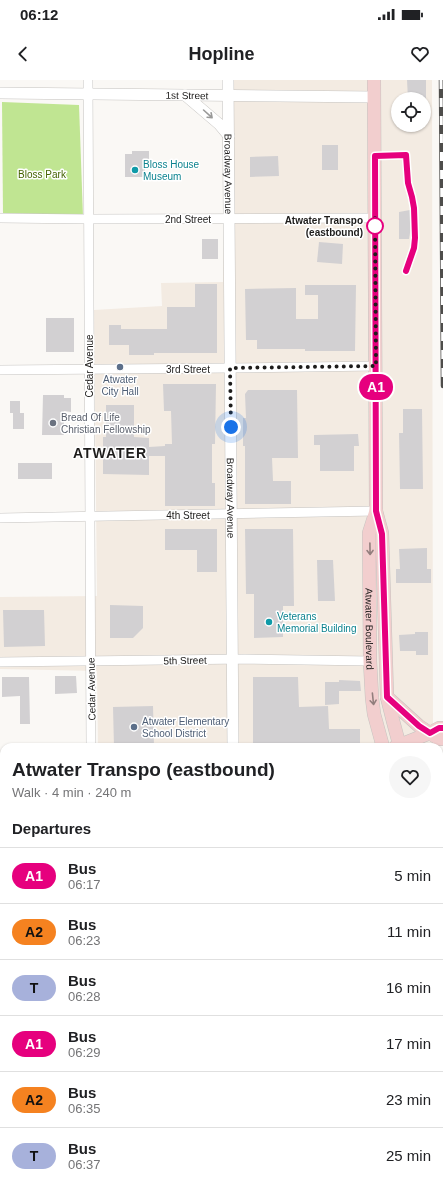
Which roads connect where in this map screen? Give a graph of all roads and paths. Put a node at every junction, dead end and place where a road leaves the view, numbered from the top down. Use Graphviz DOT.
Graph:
graph roads {
  1 [pos="88,80"];
  2 [pos="228,80"];
  3 [pos="374,80"];
  4 [pos="0,93"];
  5 [pos="88,94"];
  6 [pos="185,95"];
  7 [pos="228,95"];
  8 [pos="374,97"];
  9 [pos="229,136"];
  10 [pos="0,218"];
  11 [pos="375,218"];
  12 [pos="89,219"];
  13 [pos="230,219"];
  14 [pos="376,366"];
  15 [pos="230,368"];
  16 [pos="0,370"];
  17 [pos="89,370"];
  18 [pos="376,511"];
  19 [pos="231,514"];
  20 [pos="90,516"];
  21 [pos="0,518"];
  22 [pos="232,660"];
  23 [pos="370,660"];
  24 [pos="90,661"];
  25 [pos="0,662"];
  26 [pos="387,697"];
  27 [pos="443,728"];
  28 [pos="430,733"];
  29 [pos="443,739"];
  30 [pos="91,743"];
  31 [pos="233,743"];
  32 [pos="382,743"];
  33 [pos="397,743"];
  34 [pos="405,743"];
  35 [pos="424,743"];
  1 -- 5 [label="street, Cedar Avenue"];
  2 -- 7 [label="street, Broadway Avenue"];
  3 -- 8 [label="main road, Atwater Boulevard"];
  4 -- 5 [label="street, 1st Street"];
  5 -- 6 [label="street, 1st Street"];
  5 -- 12 [label="street, Cedar Avenue"];
  6 -- 7 [label="street, 1st Street"];
  6 -- 9 [label="street, one-way"];
  7 -- 8 [label="street, 1st Street"];
  7 -- 9 [label="street, Broadway Avenue"];
  8 -- 11 [label="main road, Atwater Boulevard"];
  9 -- 13 [label="street, Broadway Avenue"];
  10 -- 12 [label="street, 2nd Street"];
  11 -- 13 [label="street, 2nd Street"];
  11 -- 14 [label="main road, Atwater Boulevard"];
  12 -- 13 [label="street, 2nd Street"];
  12 -- 17 [label="street, Cedar Avenue"];
  13 -- 15 [label="street, Broadway Avenue"];
  14 -- 15 [label="street, 3rd Street"];
  14 -- 18 [label="main road, Atwater Boulevard"];
  15 -- 17 [label="street, 3rd Street"];
  15 -- 19 [label="street, Broadway Avenue"];
  16 -- 17 [label="street, 3rd Street"];
  17 -- 20 [label="street, Cedar Avenue"];
  18 -- 19 [label="street, 4th Street"];
  18 -- 23 [label="main road, Atwater Boulevard, one-way"];
  18 -- 26 [label="main road, Atwater Boulevard"];
  19 -- 20 [label="street, 4th Street"];
  19 -- 22 [label="street, Broadway Avenue"];
  20 -- 21 [label="street, 4th Street"];
  20 -- 24 [label="street, Cedar Avenue"];
  22 -- 23 [label="street, 5th Street"];
  22 -- 24 [label="street, 5th Street"];
  22 -- 31 [label="street, Broadway Avenue"];
  23 -- 32 [label="main road, Atwater Boulevard, one-way"];
  24 -- 25 [label="street, 5th Street"];
  24 -- 30 [label="street, Cedar Avenue"];
  26 -- 28 [label="main road"];
  26 -- 33 [label="main road, Atwater Boulevard"];
  27 -- 28 [label="main road"];
  28 -- 29 [label="main road"];
  28 -- 34 [label="main road"];
  28 -- 35 [label="main road"];
}
